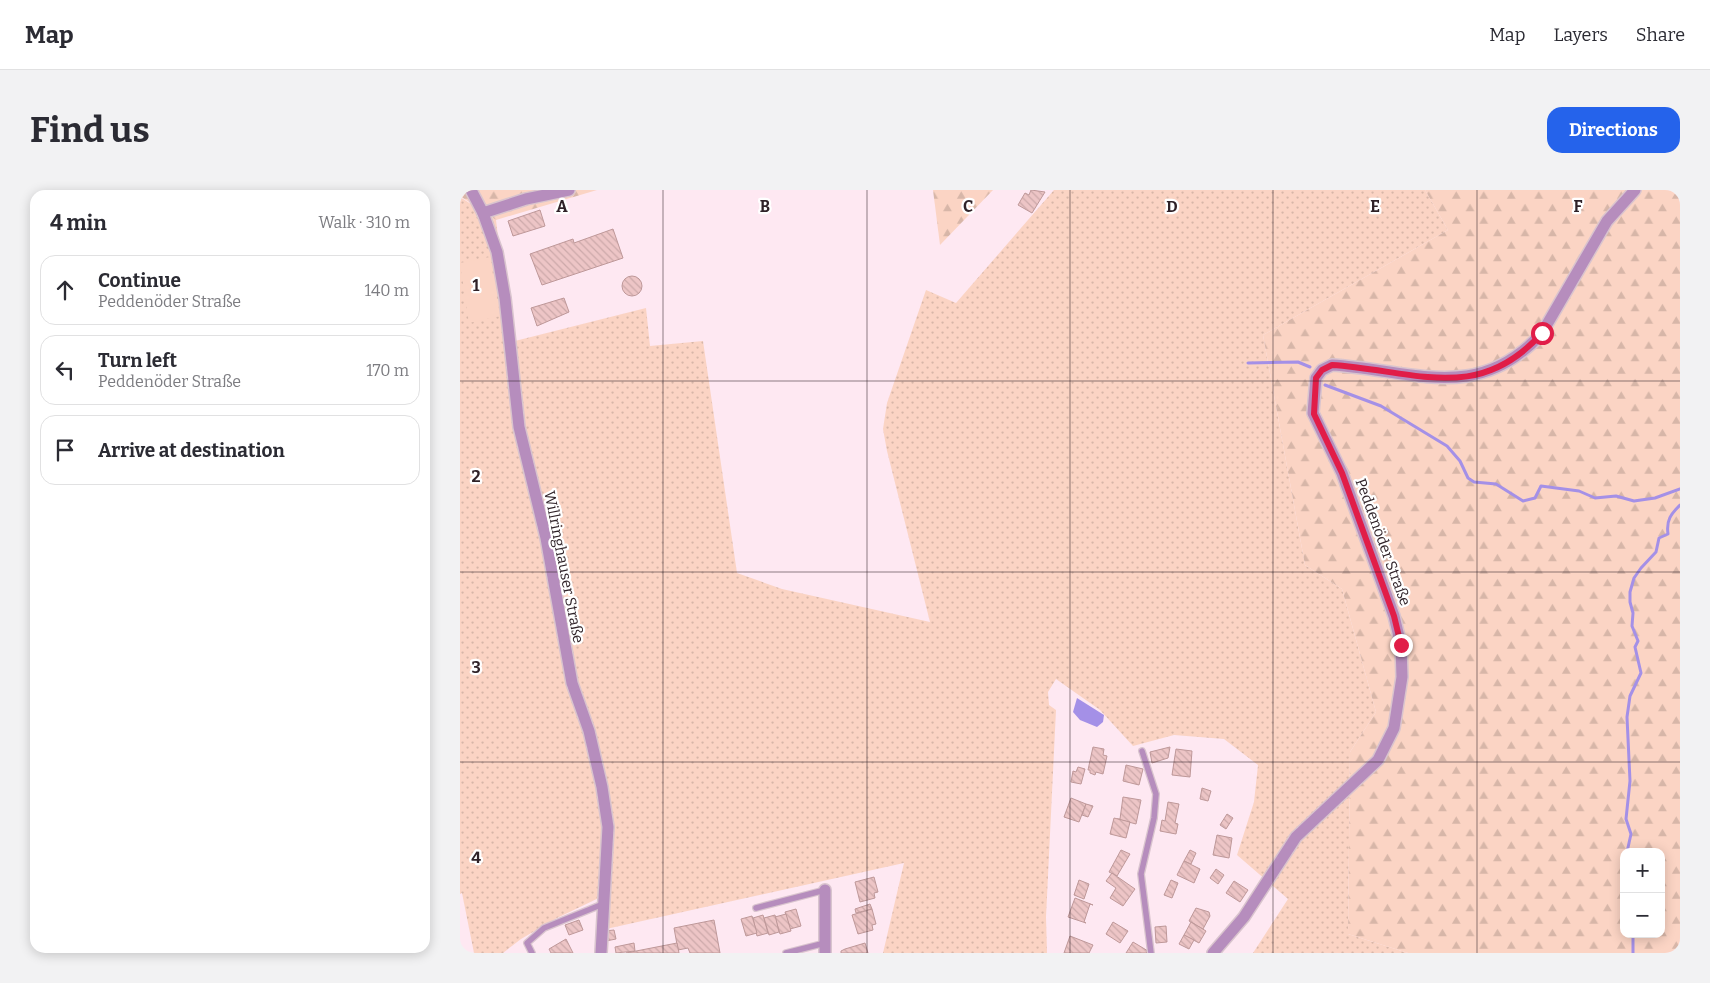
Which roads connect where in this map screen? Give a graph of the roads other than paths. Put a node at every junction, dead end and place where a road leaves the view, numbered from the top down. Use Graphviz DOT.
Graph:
graph roads {
  1 [pos="471,190"];
  2 [pos="569,190"];
  3 [pos="1635,190"];
  4 [pos="484,213"];
  5 [pos="1142,751"];
  6 [pos="825,890"];
  7 [pos="603,904"];
  8 [pos="756,908"];
  9 [pos="825,948"];
  10 [pos="532,953"];
  11 [pos="601,953"];
  12 [pos="786,953"];
  13 [pos="1151,953"];
  14 [pos="1213,953"];
  1 -- 4 [label="street, Willringhauser Straße"];
  2 -- 4 [label="street"];
  3 -- 14 [label="street, Peddenöder Straße"];
  4 -- 7 [label="street, Willringhauser Straße"];
  5 -- 13 [label="lane"];
  6 -- 8 [label="lane"];
  6 -- 9 [label="street"];
  7 -- 10 [label="lane"];
  7 -- 11 [label="street, Willringhauser Straße"];
  9 -- 12 [label="lane"];
}
